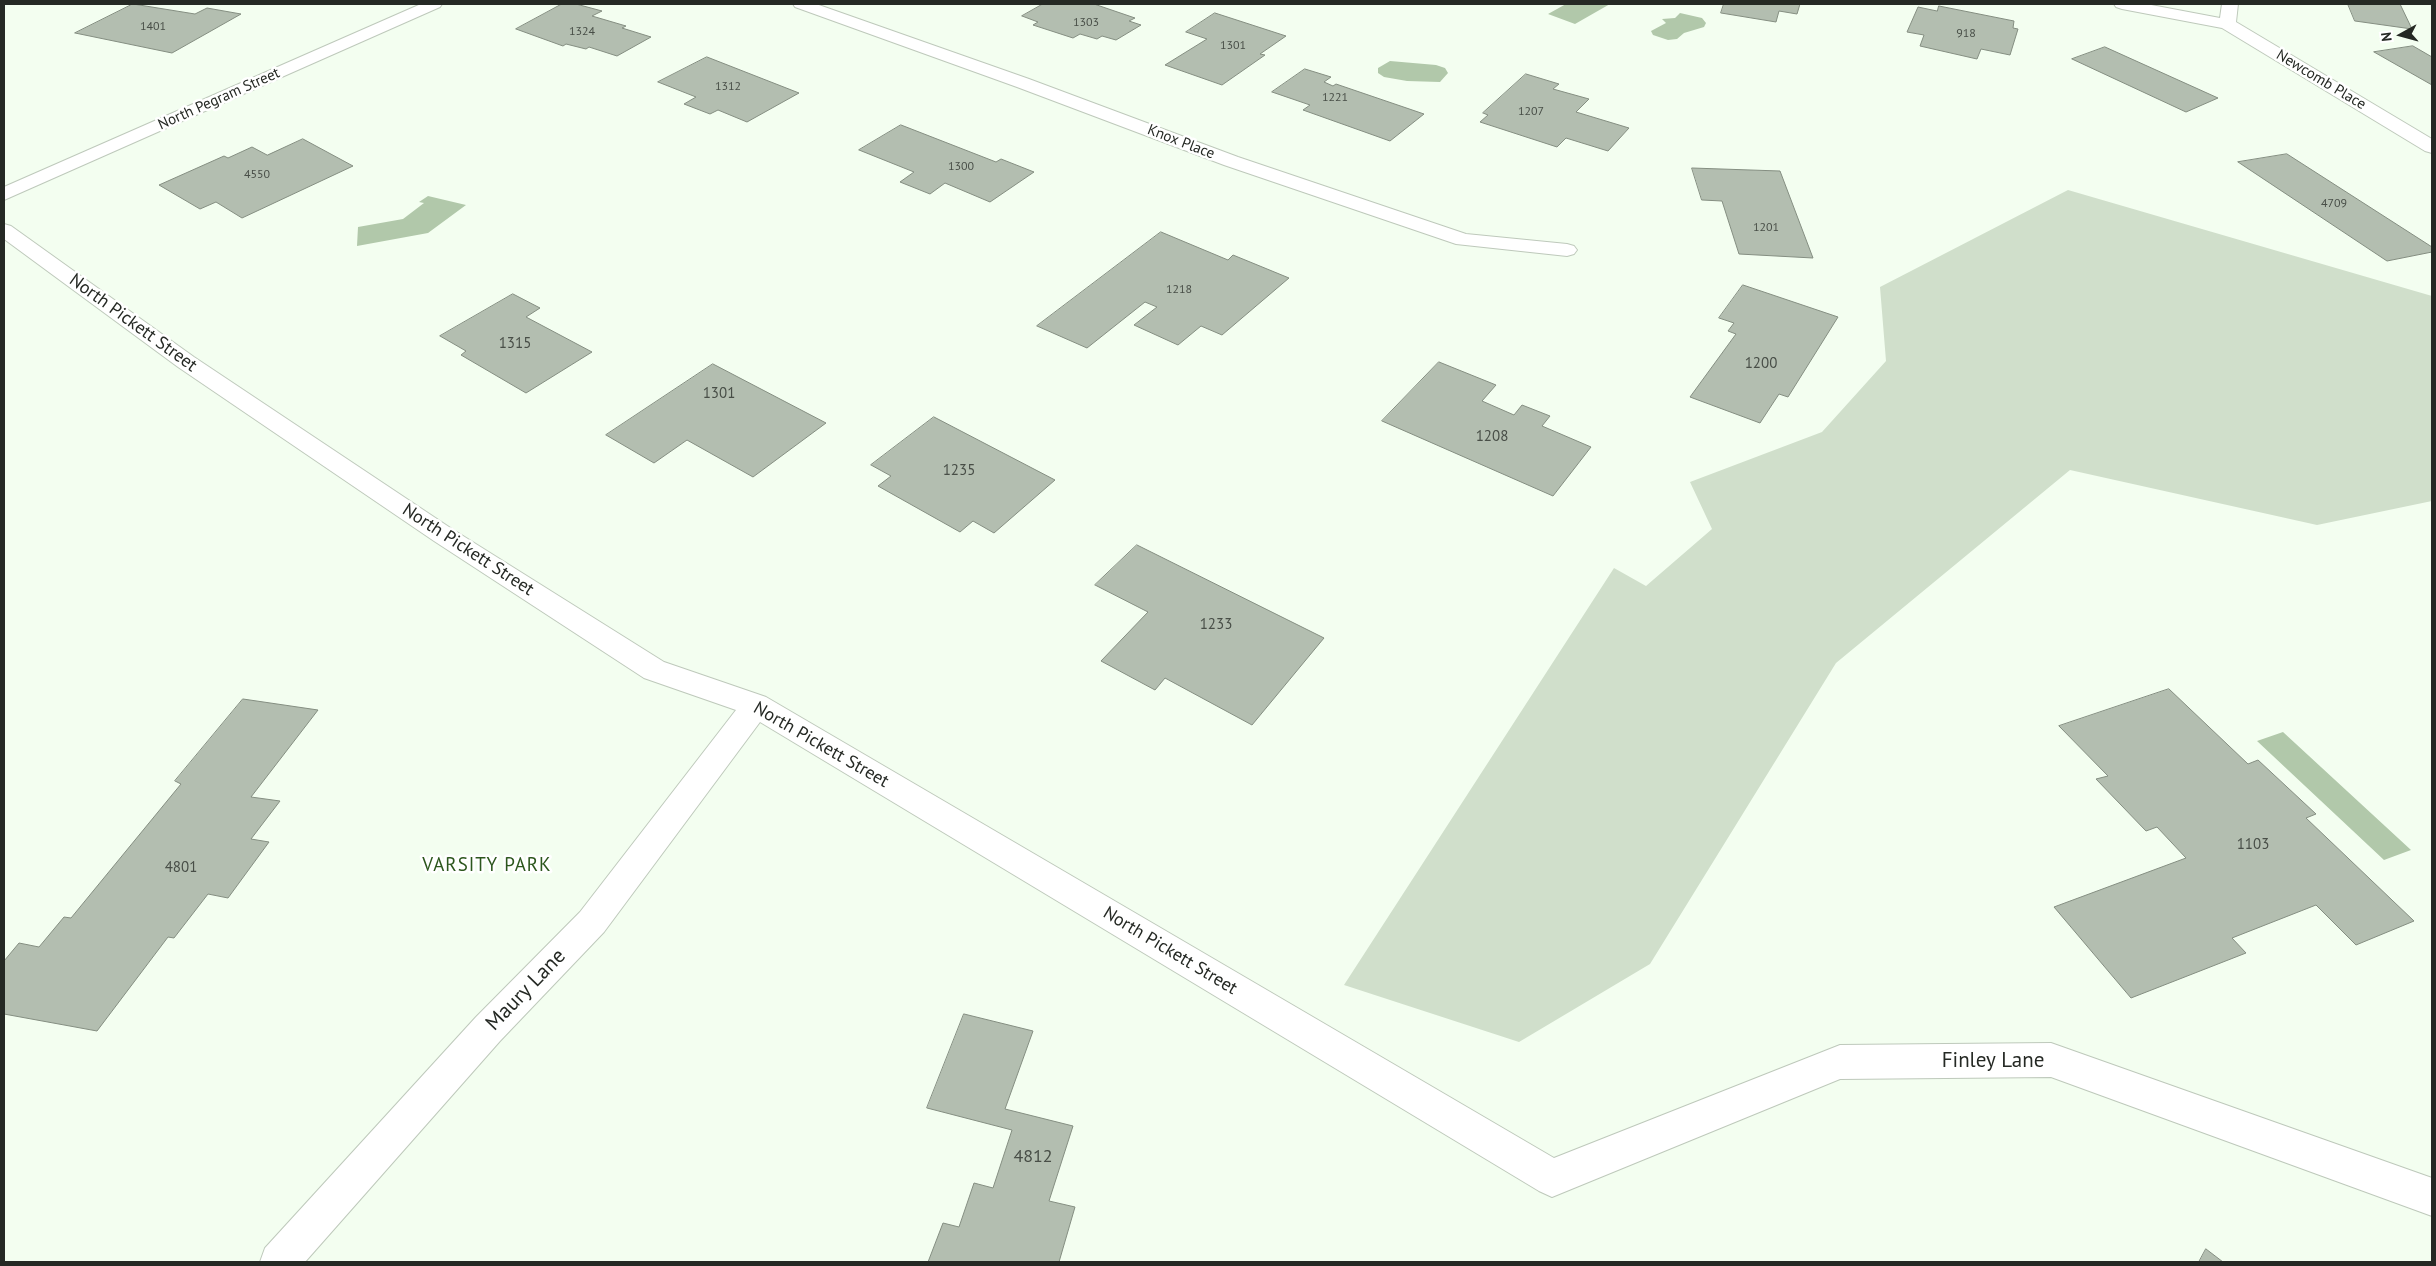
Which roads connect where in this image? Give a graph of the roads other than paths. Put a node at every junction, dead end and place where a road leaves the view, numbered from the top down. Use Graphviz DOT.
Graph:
graph roads {
  1 [pos="434,4"];
  2 [pos="802,4"];
  3 [pos="2122,4"];
  4 [pos="2230,4"];
  5 [pos="2226,24"];
  6 [pos="2432,147"];
  7 [pos="4,194"];
  8 [pos="4,230"];
  9 [pos="1567,250"];
  10 [pos="756,705"];
  11 [pos="1552,1178"];
  12 [pos="2432,1197"];
  13 [pos="279,1262"];
  1 -- 7 [label="street, North Pegram Street"];
  2 -- 9 [label="street, Knox Place"];
  3 -- 5 [label="street, Newcomb Place"];
  4 -- 5 [label="street"];
  5 -- 6 [label="street, Newcomb Place"];
  8 -- 10 [label="street, North Pickett Street"];
  10 -- 11 [label="street, North Pickett Street"];
  10 -- 13 [label="street, Maury Lane"];
  11 -- 12 [label="street, Finley Lane"];
}
